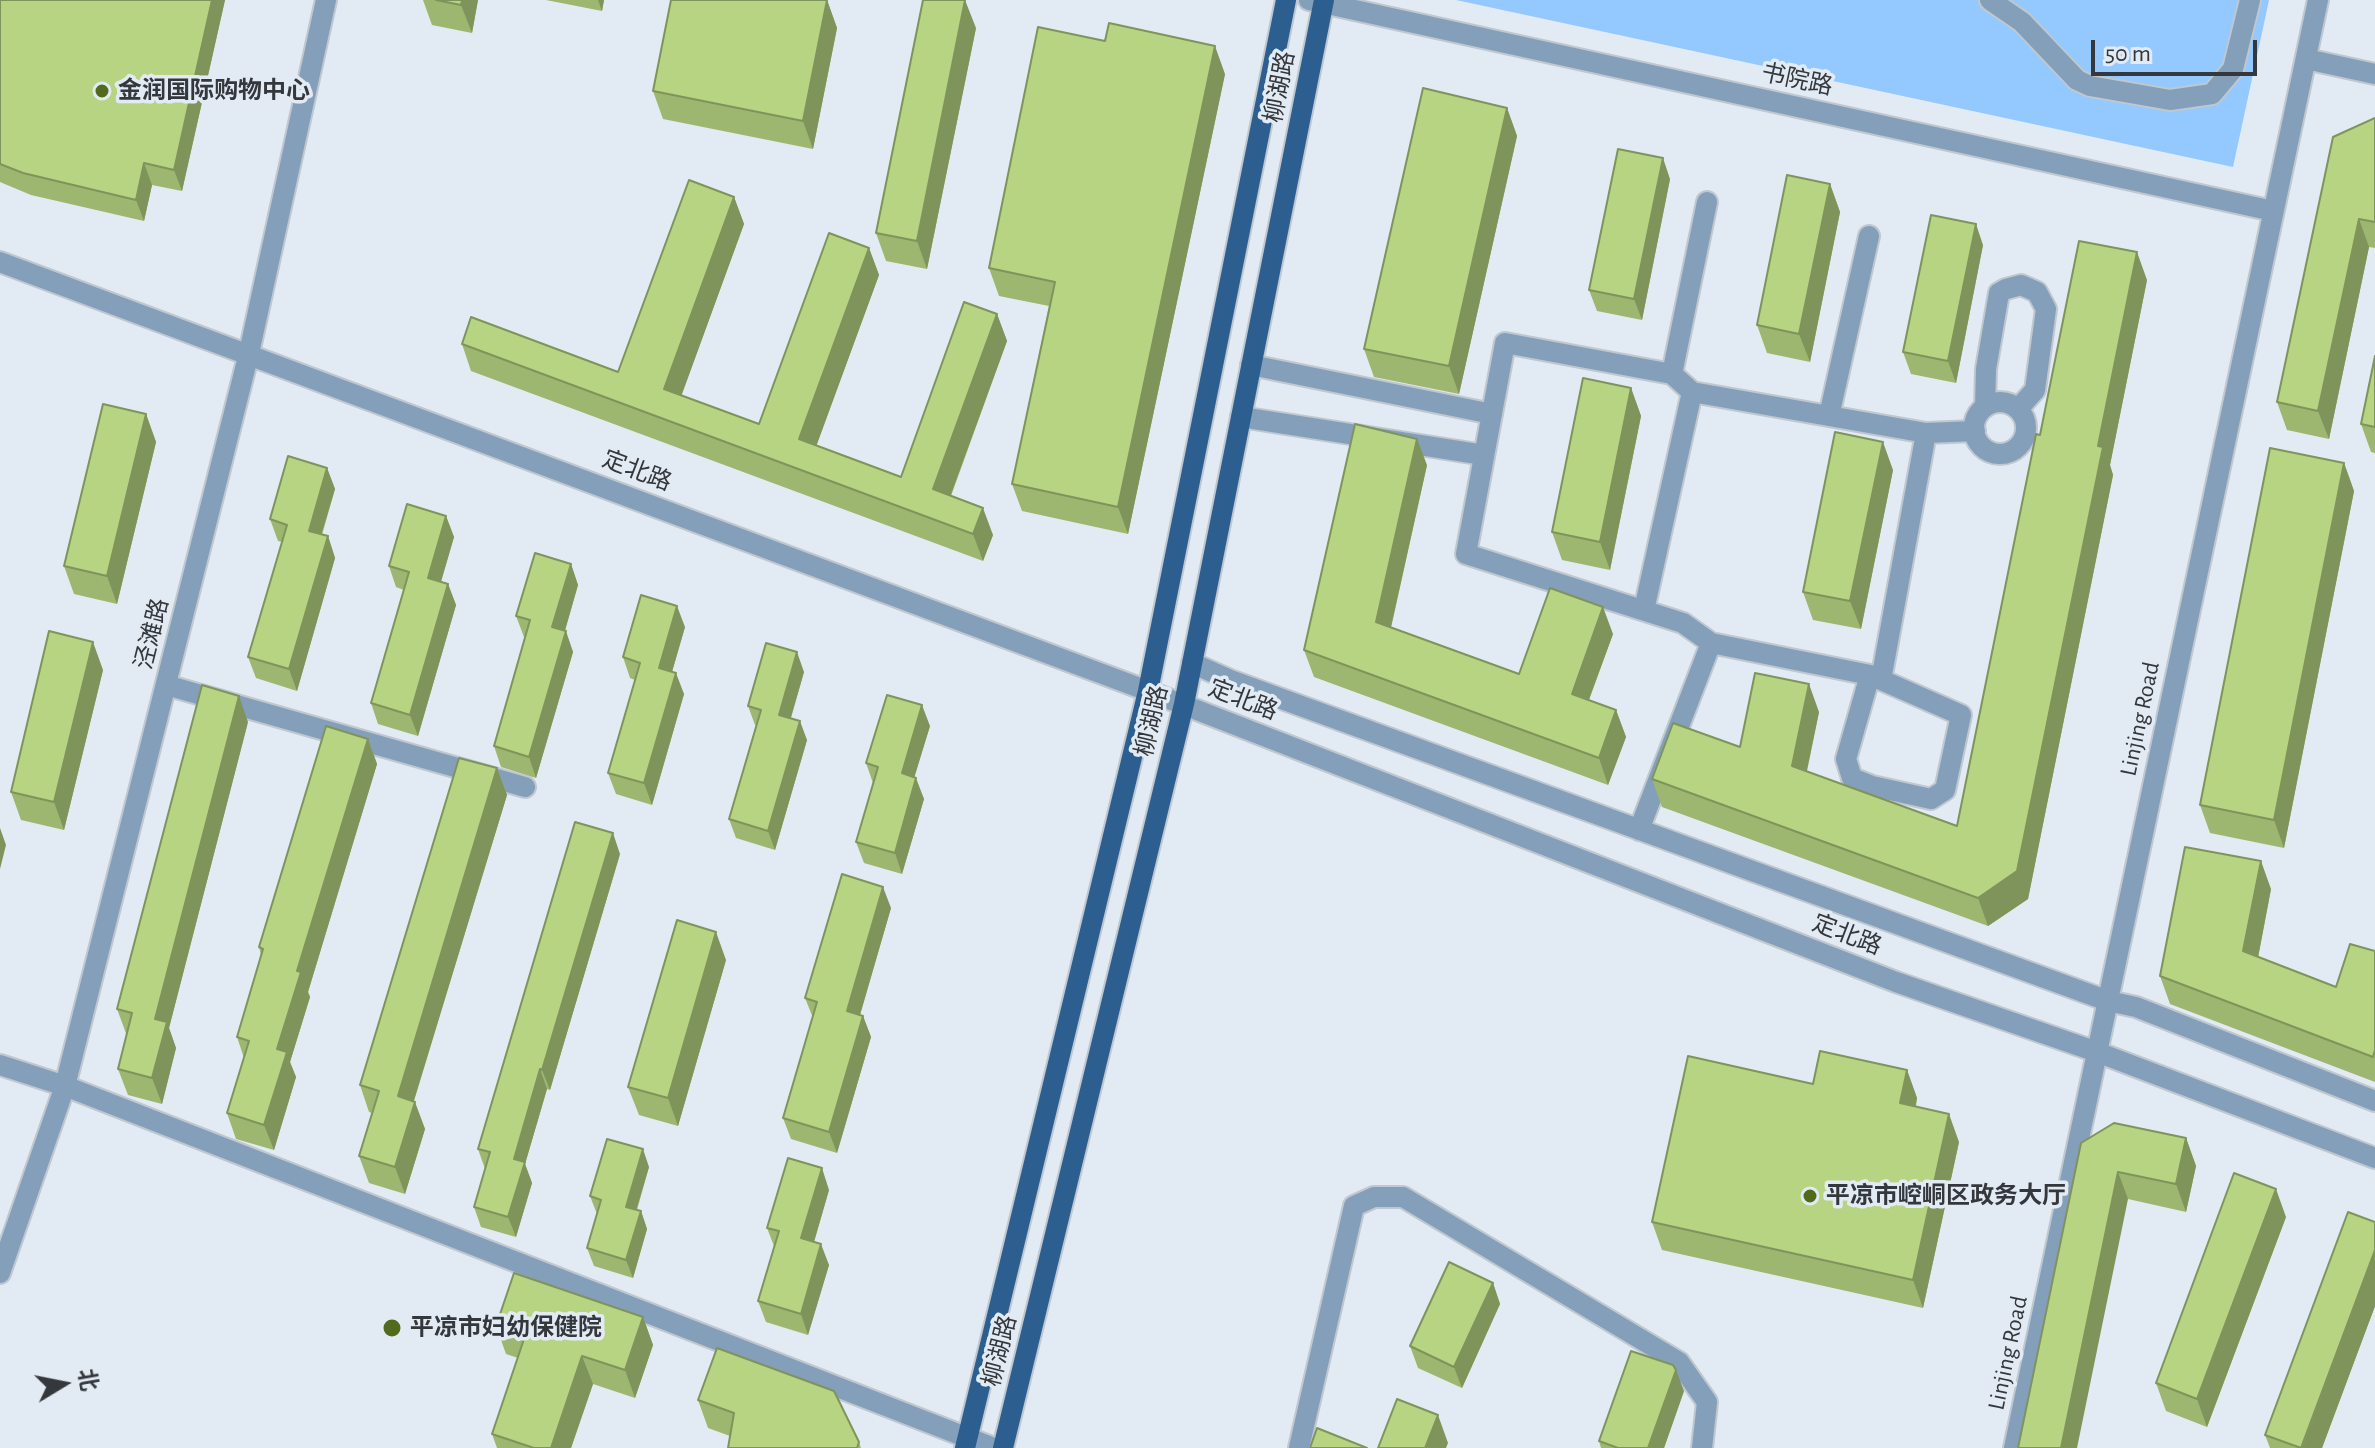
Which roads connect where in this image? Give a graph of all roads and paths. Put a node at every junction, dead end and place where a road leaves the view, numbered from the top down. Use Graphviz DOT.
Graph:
graph roads {
  1 [pos="326,0"];
  2 [pos="1286,0"];
  3 [pos="1990,0"];
  4 [pos="2250,0"];
  5 [pos="2318,0"];
  6 [pos="1319,1"];
  7 [pos="2306,59"];
  8 [pos="2375,74"];
  9 [pos="1707,202"];
  10 [pos="2273,211"];
  11 [pos="1869,236"];
  12 [pos="0,262"];
  13 [pos="249,353"];
  14 [pos="1251,365"];
  15 [pos="1672,374"];
  16 [pos="1692,392"];
  17 [pos="1985,407"];
  18 [pos="2018,409"];
  19 [pos="1492,414"];
  20 [pos="1829,416"];
  21 [pos="1241,417"];
  22 [pos="1975,431"];
  23 [pos="1926,433"];
  24 [pos="1484,455"];
  25 [pos="1644,610"];
  26 [pos="1711,643"];
  27 [pos="1192,663"];
  28 [pos="1876,677"];
  29 [pos="166,685"];
  30 [pos="1148,691"];
  31 [pos="1184,704"];
  32 [pos="525,787"];
  33 [pos="1639,830"];
  34 [pos="2108,1001"];
  35 [pos="2097,1052"];
  36 [pos="0,1065"];
  37 [pos="65,1086"];
  38 [pos="2375,1101"];
  39 [pos="2375,1158"];
  40 [pos="0,1273"];
  41 [pos="966,1443"];
  42 [pos="994,1448"];
  43 [pos="1003,1448"];
  44 [pos="1299,1448"];
  45 [pos="1702,1448"];
  46 [pos="2014,1448"];
  1 -- 13 [label="street, 泾滩路"];
  2 -- 30 [label="main road, 柳湖路"];
  3 -- 4 [label="street"];
  5 -- 7 [label="street, Linjing Road"];
  6 -- 10 [label="street, 书院路"];
  6 -- 14 [label="main road, 柳湖路"];
  7 -- 8 [label="street"];
  7 -- 10 [label="street, Linjing Road"];
  9 -- 15 [label="street"];
  10 -- 34 [label="street, Linjing Road"];
  11 -- 20 [label="street"];
  12 -- 13 [label="street, 定北路"];
  13 -- 29 [label="street, 泾滩路"];
  13 -- 30 [label="street, 定北路"];
  14 -- 19 [label="street"];
  14 -- 21 [label="main road, 柳湖路"];
  15 -- 16 [label="street"];
  15 -- 19 [label="street"];
  16 -- 20 [label="street"];
  16 -- 25 [label="street"];
  17 -- 18 [label="street"];
  17 -- 18 [label="street"];
  17 -- 22 [label="street"];
  18 -- 22 [label="street"];
  19 -- 24 [label="street"];
  20 -- 23 [label="street"];
  21 -- 24 [label="street"];
  21 -- 27 [label="main road, 柳湖路"];
  22 -- 23 [label="street"];
  23 -- 28 [label="street"];
  24 -- 25 [label="street"];
  25 -- 26 [label="street"];
  26 -- 28 [label="street"];
  26 -- 33 [label="street"];
  27 -- 31 [label="main road, 柳湖路"];
  27 -- 33 [label="street"];
  28 -- 28 [label="street"];
  29 -- 32 [label="street"];
  29 -- 37 [label="street, 泾滩路"];
  30 -- 31 [label="street, 定北路"];
  30 -- 41 [label="main road, 柳湖路"];
  31 -- 35 [label="street, 定北路"];
  31 -- 43 [label="main road, 柳湖路"];
  33 -- 34 [label="street"];
  34 -- 35 [label="street, Linjing Road"];
  34 -- 38 [label="street"];
  35 -- 39 [label="street, 定北路"];
  35 -- 46 [label="street, Linjing Road"];
  36 -- 37 [label="street"];
  37 -- 40 [label="street, 泾滩路"];
  37 -- 41 [label="street"];
  41 -- 42 [label="street"];
  44 -- 45 [label="street"];
}
